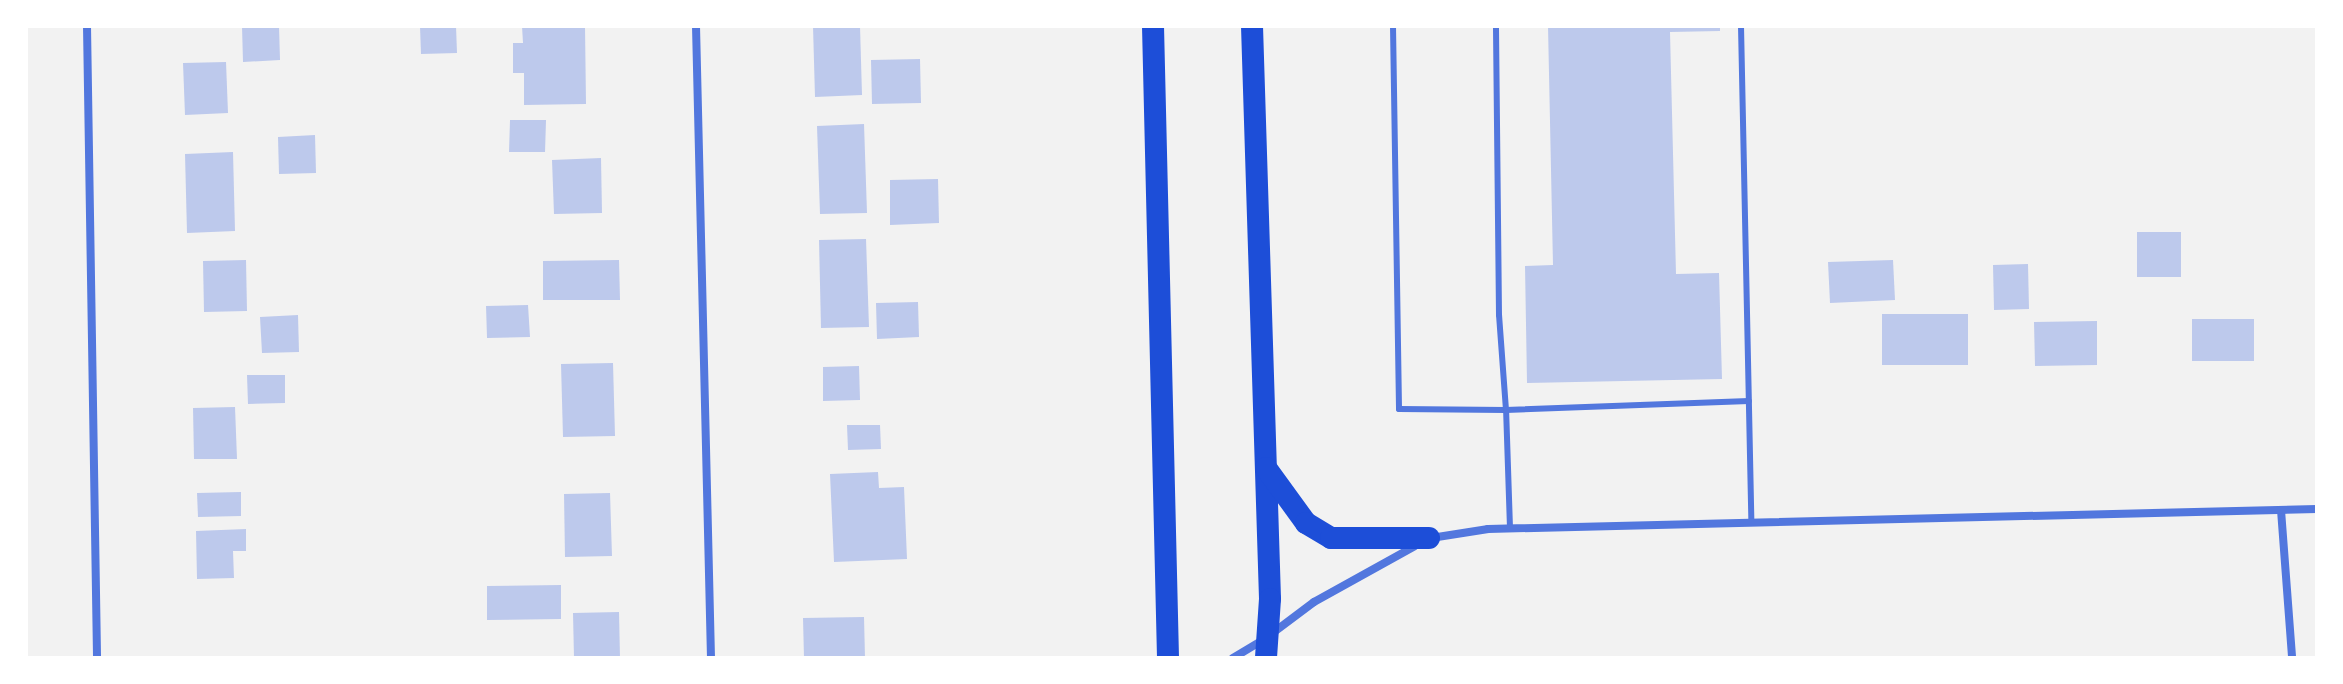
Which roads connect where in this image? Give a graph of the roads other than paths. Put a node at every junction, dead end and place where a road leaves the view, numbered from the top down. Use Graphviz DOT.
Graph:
graph roads {
  1 [pos="87,26"];
  2 [pos="696,26"];
  3 [pos="1153,26"];
  4 [pos="1252,26"];
  5 [pos="1393,26"];
  6 [pos="1496,26"];
  7 [pos="1741,26"];
  8 [pos="1749,401"];
  9 [pos="1506,410"];
  10 [pos="1266,468"];
  11 [pos="2317,509"];
  12 [pos="2281,510"];
  13 [pos="1751,523"];
  14 [pos="1510,528"];
  15 [pos="1429,538"];
  16 [pos="1266,648"];
  17 [pos="97,658"];
  18 [pos="711,658"];
  19 [pos="1168,658"];
  20 [pos="1233,658"];
  21 [pos="2292,658"];
  1 -- 17 [label="street"];
  2 -- 18 [label="street"];
  3 -- 19 [label="highway"];
  4 -- 10 [label="highway"];
  5 -- 9 [label="lane"];
  6 -- 9 [label="lane"];
  7 -- 8 [label="lane"];
  8 -- 9 [label="lane"];
  8 -- 13 [label="lane"];
  9 -- 14 [label="lane"];
  10 -- 15 [label="highway"];
  10 -- 16 [label="highway"];
  11 -- 12 [label="street"];
  12 -- 13 [label="street"];
  12 -- 21 [label="street"];
  13 -- 14 [label="street"];
  14 -- 15 [label="street"];
  15 -- 16 [label="street"];
  16 -- 20 [label="street"];
}
